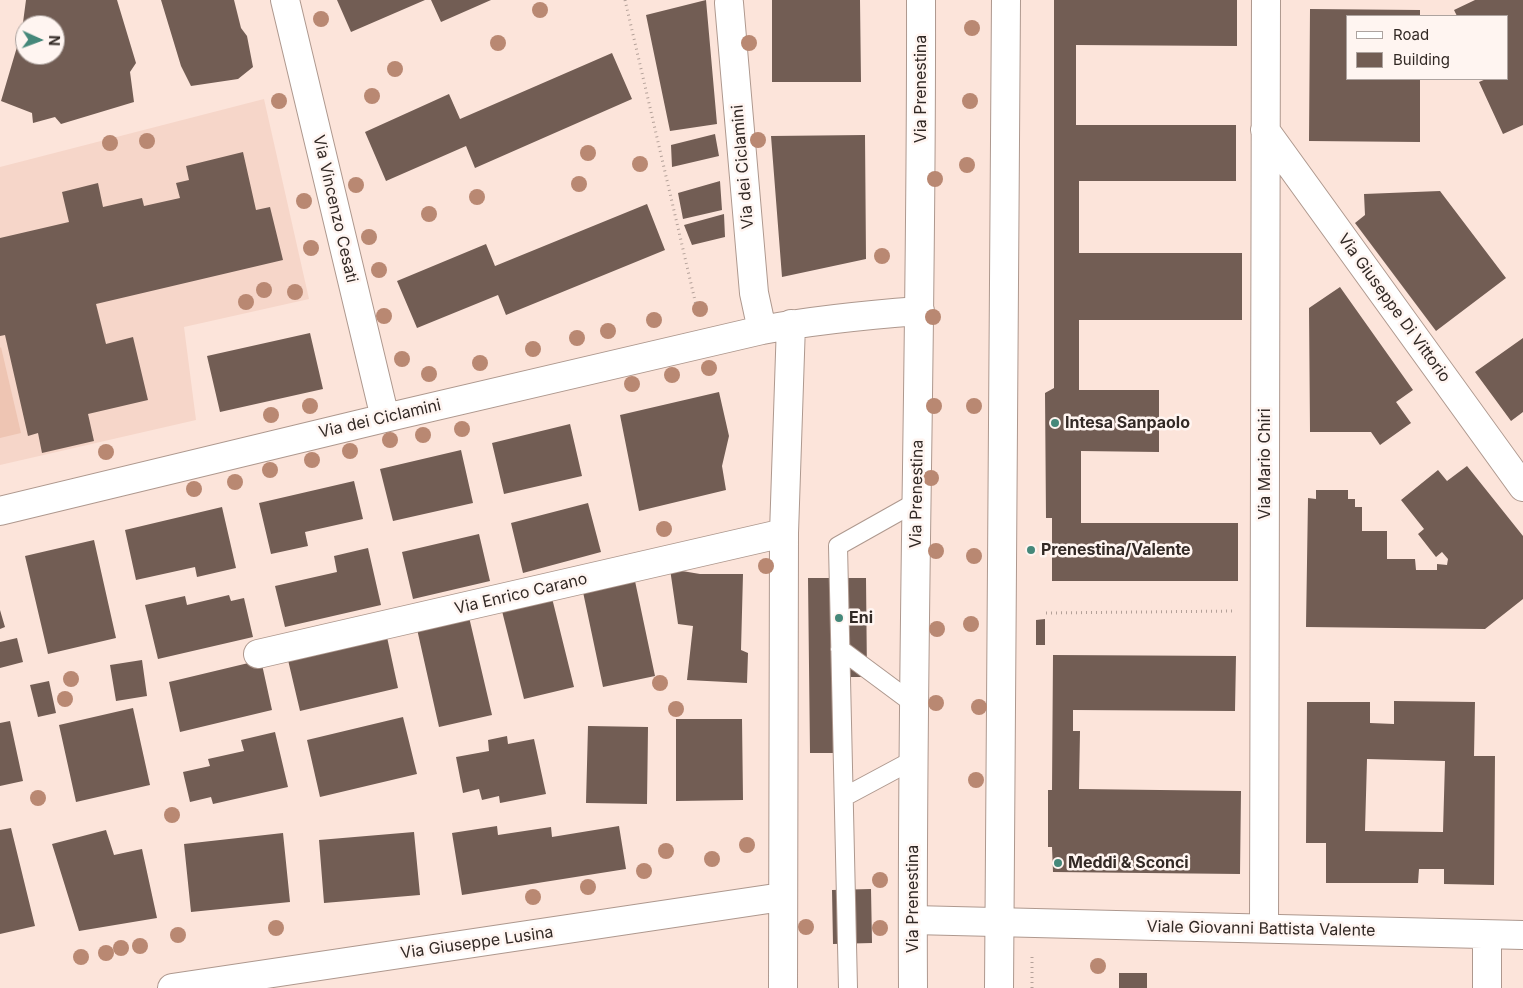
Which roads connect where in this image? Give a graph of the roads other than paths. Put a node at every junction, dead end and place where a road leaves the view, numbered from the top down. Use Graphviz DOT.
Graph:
graph roads {
  1 [pos="285,0"];
  2 [pos="921,0"];
  3 [pos="1006,0"];
  4 [pos="1266,0"];
  5 [pos="730,3"];
  6 [pos="1265,130"];
  7 [pos="920,311"];
  8 [pos="791,324"];
  9 [pos="762,330"];
  10 [pos="385,418"];
  11 [pos="1514,457"];
  12 [pos="1523,487"];
  13 [pos="918,501"];
  14 [pos="0,511"];
  15 [pos="784,533"];
  16 [pos="840,649"];
  17 [pos="258,654"];
  18 [pos="914,704"];
  19 [pos="913,760"];
  20 [pos="844,797"];
  21 [pos="782,897"];
  22 [pos="913,920"];
  23 [pos="999,923"];
  24 [pos="1264,928"];
  25 [pos="1487,935"];
  26 [pos="1523,935"];
  27 [pos="172,988"];
  28 [pos="783,988"];
  29 [pos="848,988"];
  30 [pos="912,988"];
  31 [pos="999,988"];
  32 [pos="1487,988"];
  1 -- 10 [label="street, Via Vincenzo Cesati"];
  2 -- 7 [label="street, Via Prenestina"];
  3 -- 23 [label="street"];
  4 -- 6 [label="street, Via Mario Chiri"];
  5 -- 9 [label="street, Via dei Ciclamini"];
  6 -- 11 [label="street, Via Giuseppe Di Vittorio"];
  6 -- 24 [label="street, Via Mario Chiri"];
  7 -- 8 [label="street, Via dei Ciclamini"];
  7 -- 13 [label="street, Via Prenestina"];
  8 -- 9 [label="street, Via dei Ciclamini"];
  8 -- 15 [label="street"];
  9 -- 10 [label="street, Via dei Ciclamini"];
  10 -- 14 [label="street, Via dei Ciclamini"];
  11 -- 12 [label="street, Via Giuseppe Di Vittorio"];
  13 -- 16 [label="lane"];
  13 -- 18 [label="street, Via Prenestina"];
  15 -- 17 [label="street, Via Enrico Carano"];
  15 -- 21 [label="street"];
  16 -- 18 [label="lane"];
  16 -- 20 [label="lane"];
  18 -- 19 [label="street, Via Prenestina"];
  19 -- 20 [label="lane"];
  19 -- 22 [label="street, Via Prenestina"];
  20 -- 29 [label="lane"];
  21 -- 27 [label="street, Via Giuseppe Lusina"];
  21 -- 28 [label="street"];
  22 -- 23 [label="street, Viale Giovanni Battista Valente"];
  22 -- 30 [label="street, Via Prenestina"];
  23 -- 24 [label="street, Viale Giovanni Battista Valente"];
  23 -- 31 [label="street"];
  24 -- 25 [label="street, Viale Giovanni Battista Valente"];
  25 -- 26 [label="street, Viale Giovanni Battista Valente"];
  25 -- 32 [label="street"];
}
